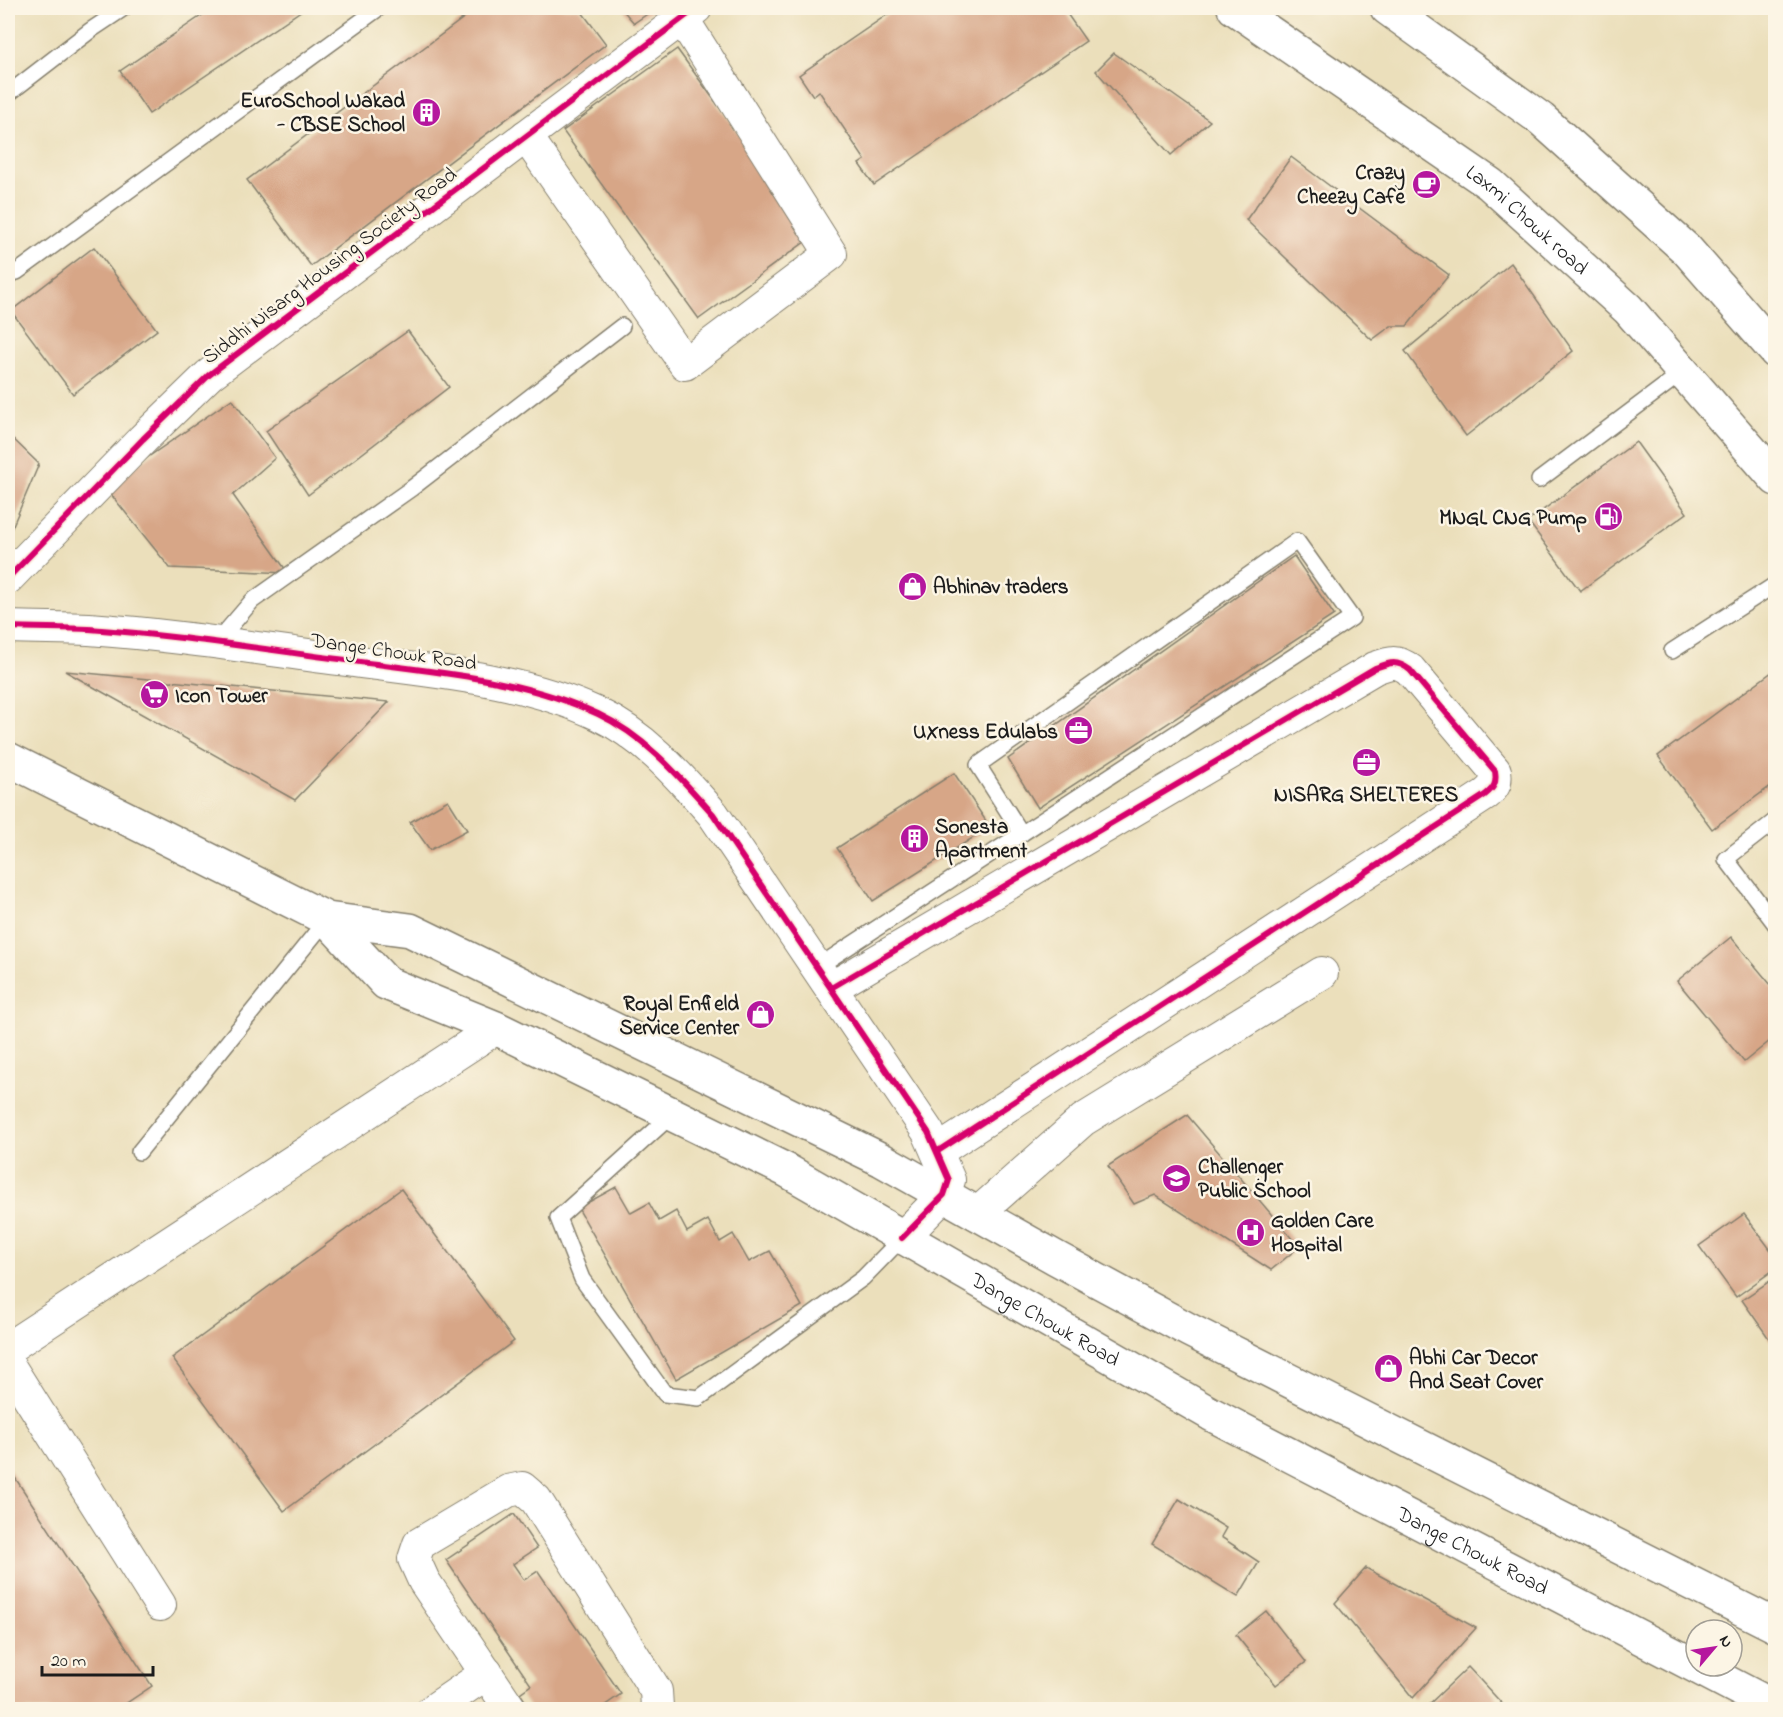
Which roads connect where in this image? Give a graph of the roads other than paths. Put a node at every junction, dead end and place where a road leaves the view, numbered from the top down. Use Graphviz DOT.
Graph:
graph roads {
  1 [pos="124,8"];
  2 [pos="380,8"];
  3 [pos="1234,8"];
  4 [pos="1387,8"];
  5 [pos="689,13"];
  6 [pos="8,94"];
  7 [pos="526,136"];
  8 [pos="8,275"];
  9 [pos="622,326"];
  10 [pos="1776,352"];
  11 [pos="1683,372"];
  12 [pos="1776,478"];
  13 [pos="1539,480"];
  14 [pos="8,578"];
  15 [pos="1776,584"];
  16 [pos="8,627"];
  17 [pos="216,643"];
  18 [pos="1671,651"];
  19 [pos="8,759"];
  20 [pos="1776,820"];
  21 [pos="1022,834"];
  22 [pos="327,919"];
  23 [pos="1776,925"];
  24 [pos="1322,973"];
  25 [pos="824,978"];
  26 [pos="496,1028"];
  27 [pos="673,1114"];
  28 [pos="938,1151"];
  29 [pos="139,1152"];
  30 [pos="944,1195"];
  31 [pos="977,1214"];
  32 [pos="902,1238"];
  33 [pos="8,1348"];
  34 [pos="8,1364"];
  35 [pos="160,1605"];
  36 [pos="1776,1626"];
  37 [pos="487,1673"];
  38 [pos="1776,1708"];
  39 [pos="433,1710"];
  40 [pos="511,1710"];
  41 [pos="655,1710"];
  1 -- 6 [label="lane"];
  2 -- 8 [label="lane"];
  3 -- 11 [label="main road, Laxmi Chowk road"];
  4 -- 10 [label="main road"];
  5 -- 7 [label="street, Siddhi Nisarg Housing Society Road"];
  5 -- 7 [label="street"];
  7 -- 14 [label="street, Siddhi Nisarg Housing Society Road"];
  9 -- 17 [label="lane"];
  11 -- 12 [label="main road, Laxmi Chowk road"];
  11 -- 13 [label="lane"];
  15 -- 18 [label="lane"];
  16 -- 17 [label="street, Dange Chowk Road"];
  17 -- 25 [label="street, Dange Chowk Road"];
  19 -- 22 [label="main road, Dange Chowk Road"];
  20 -- 23 [label="lane"];
  21 -- 21 [label="lane"];
  21 -- 25 [label="lane"];
  22 -- 26 [label="main road, Dange Chowk Road"];
  22 -- 29 [label="lane"];
  22 -- 30 [label="main road, Dange Chowk Road"];
  24 -- 31 [label="street"];
  25 -- 28 [label="street, Dange Chowk Road"];
  25 -- 28 [label="street"];
  26 -- 27 [label="main road, Dange Chowk Road"];
  26 -- 33 [label="street"];
  27 -- 32 [label="main road, Dange Chowk Road"];
  27 -- 32 [label="lane"];
  28 -- 30 [label="street, Dange Chowk Road"];
  30 -- 31 [label="main road, Dange Chowk Road"];
  30 -- 32 [label="street"];
  31 -- 36 [label="main road, Dange Chowk Road"];
  32 -- 38 [label="main road, Dange Chowk Road"];
  34 -- 35 [label="street"];
  37 -- 39 [label="street"];
  37 -- 40 [label="street"];
  37 -- 41 [label="street"];
}
